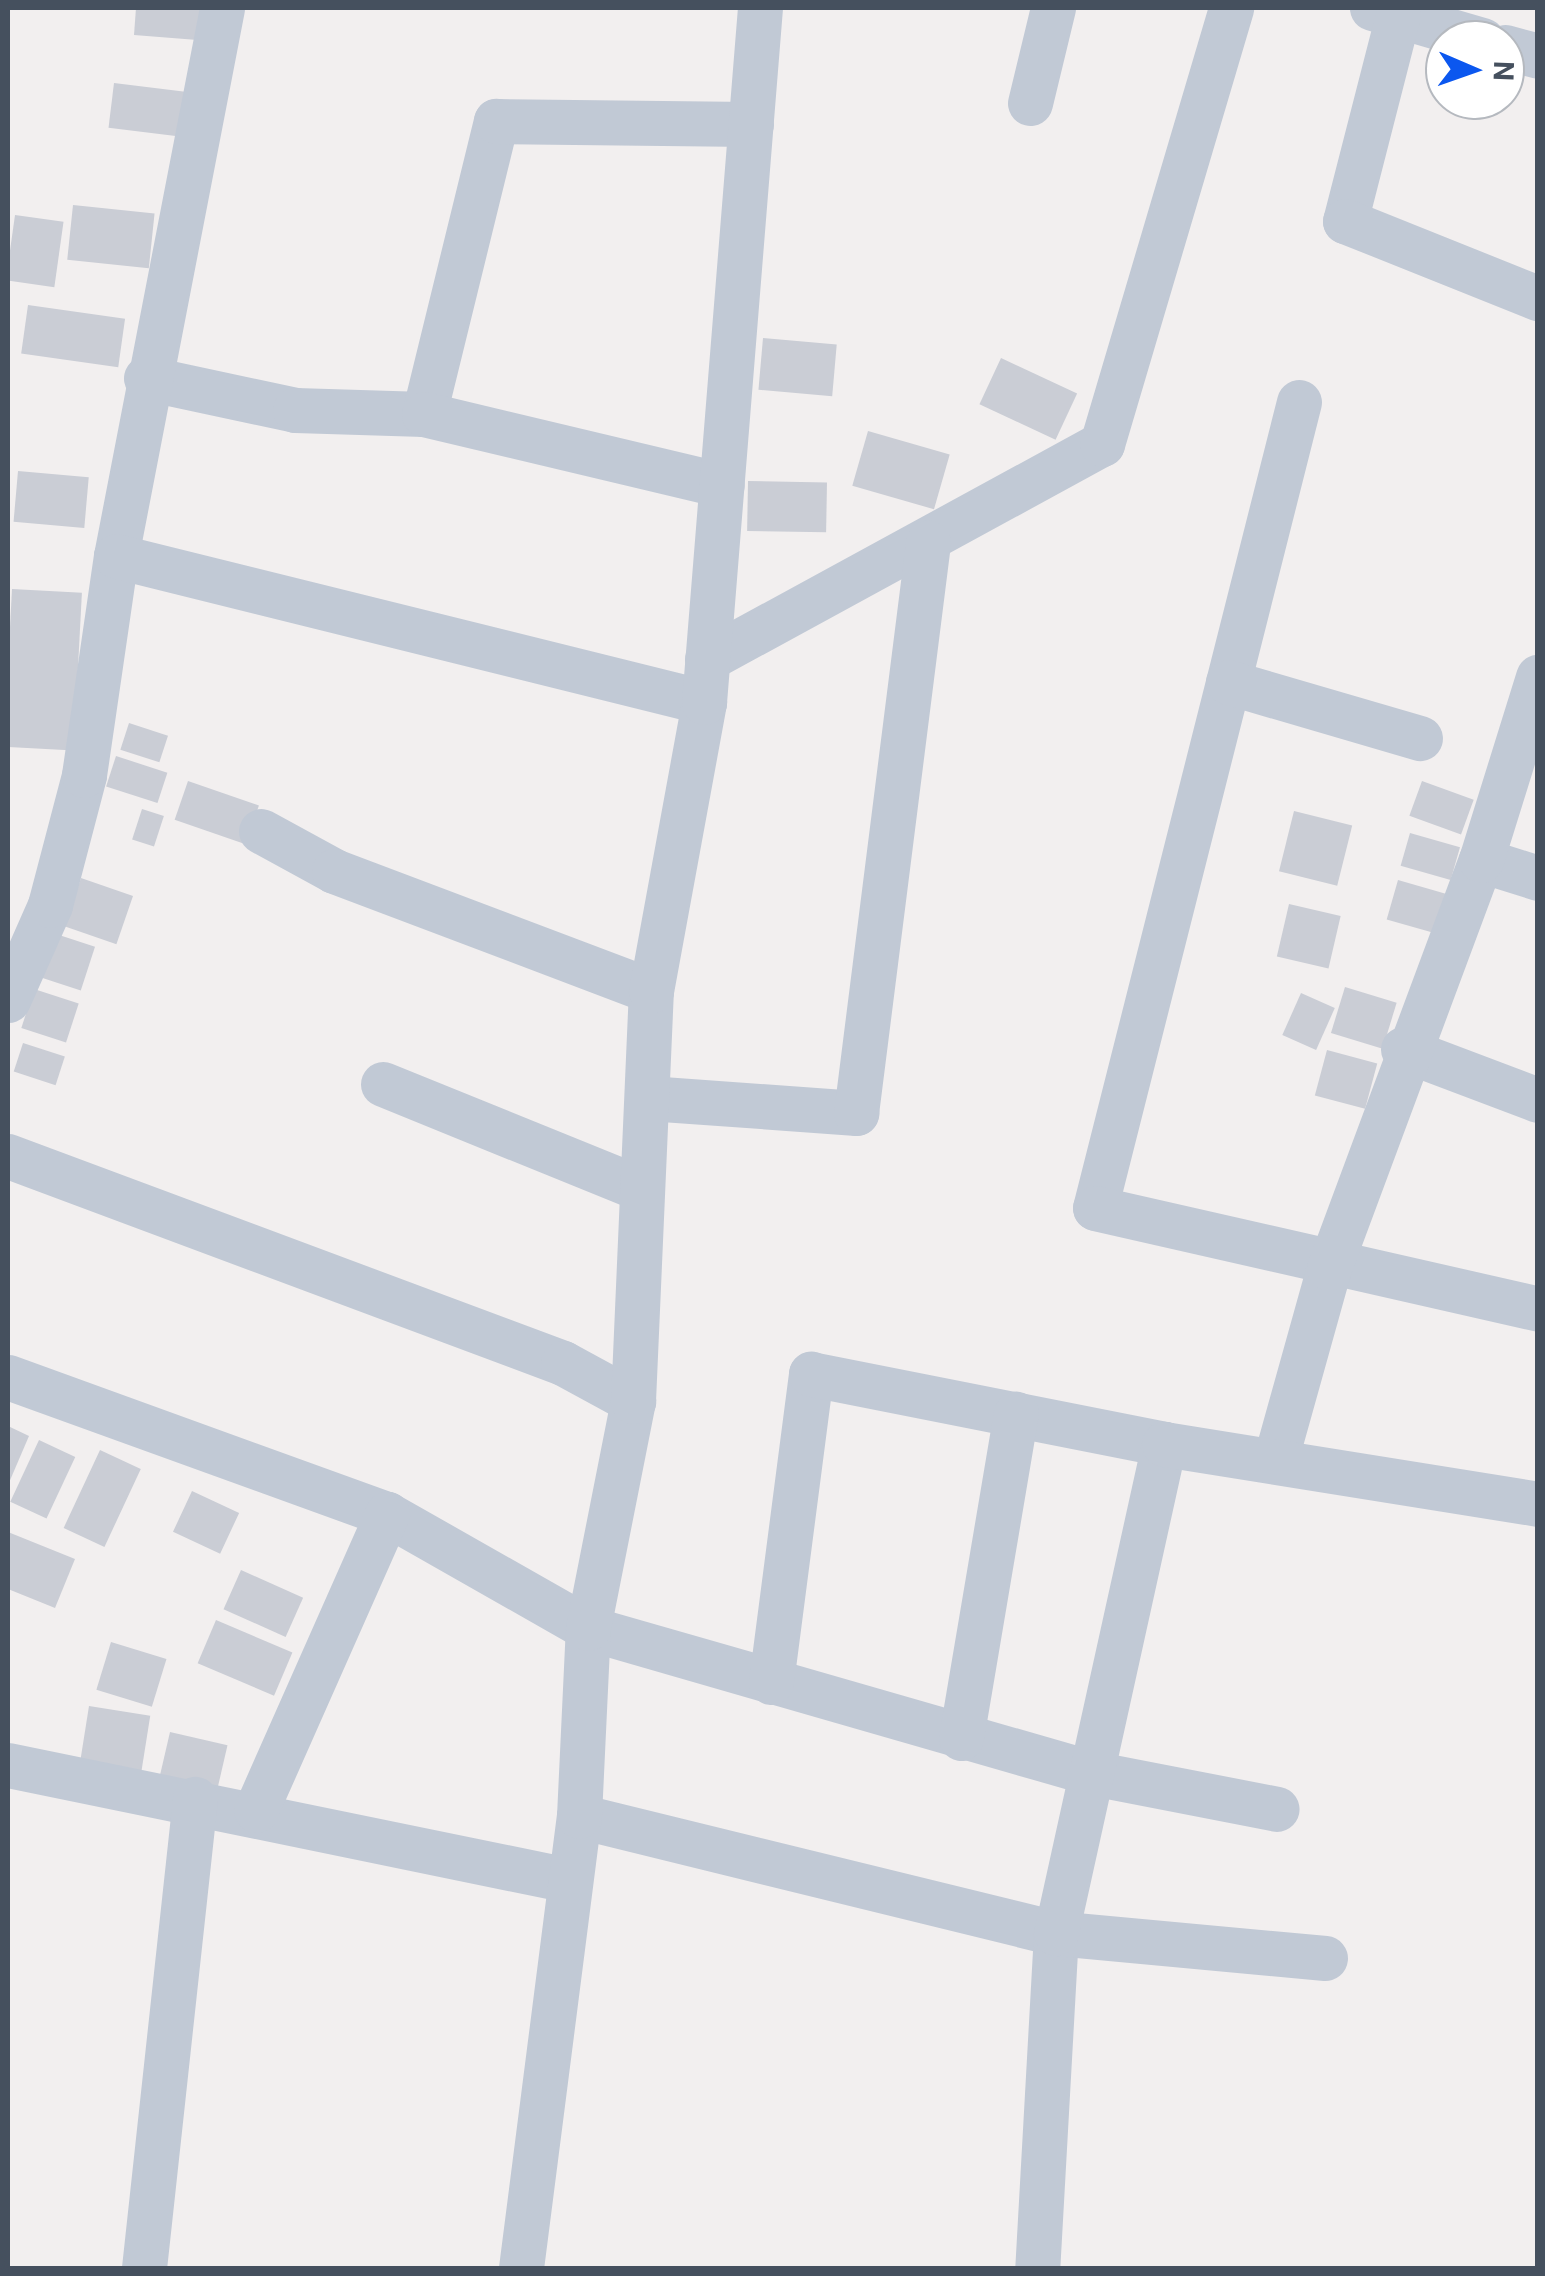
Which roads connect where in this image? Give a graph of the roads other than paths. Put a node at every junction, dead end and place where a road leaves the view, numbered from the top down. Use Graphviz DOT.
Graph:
graph roads {
  1 [pos="222,8"];
  2 [pos="760,8"];
  3 [pos="1053,8"];
  4 [pos="1231,8"];
  5 [pos="1385,12"];
  6 [pos="1425,24"];
  7 [pos="1030,103"];
  8 [pos="751,124"];
  9 [pos="1538,298"];
  10 [pos="146,378"];
  11 [pos="1299,402"];
  12 [pos="424,414"];
  13 [pos="722,485"];
  14 [pos="928,543"];
  15 [pos="116,556"];
  16 [pos="705,681"];
  17 [pos="1228,682"];
  18 [pos="1536,685"];
  19 [pos="1420,738"];
  20 [pos="261,831"];
  21 [pos="1481,860"];
  22 [pos="1538,878"];
  23 [pos="650,991"];
  24 [pos="8,1000"];
  25 [pos="1403,1050"];
  26 [pos="383,1084"];
  27 [pos="648,1098"];
  28 [pos="1538,1100"];
  29 [pos="8,1156"];
  30 [pos="642,1189"];
  31 [pos="1329,1268"];
  32 [pos="1538,1309"];
  33 [pos="8,1377"];
  34 [pos="632,1401"];
  35 [pos="1016,1414"];
  36 [pos="1164,1444"];
  37 [pos="1276,1460"];
  38 [pos="1538,1504"];
  39 [pos="386,1514"];
  40 [pos="588,1628"];
  41 [pos="771,1682"];
  42 [pos="961,1738"];
  43 [pos="8,1766"];
  44 [pos="1092,1772"];
  45 [pos="195,1800"];
  46 [pos="1277,1809"];
  47 [pos="256,1810"];
  48 [pos="580,1816"];
  49 [pos="568,1880"];
  50 [pos="1056,1933"];
  51 [pos="1325,1958"];
  52 [pos="144,2268"];
  53 [pos="521,2268"];
  54 [pos="1036,2268"];
  1 -- 10 [label="street"];
  2 -- 8 [label="street"];
  3 -- 7 [label="street"];
  4 -- 14 [label="street"];
  5 -- 6 [label="street"];
  5 -- 9 [label="street"];
  8 -- 12 [label="street"];
  8 -- 13 [label="street"];
  10 -- 12 [label="street"];
  10 -- 15 [label="street"];
  11 -- 17 [label="street"];
  12 -- 13 [label="street"];
  13 -- 16 [label="street"];
  14 -- 16 [label="street"];
  14 -- 27 [label="street"];
  15 -- 16 [label="street"];
  15 -- 24 [label="street"];
  16 -- 23 [label="street"];
  17 -- 19 [label="street"];
  17 -- 31 [label="street"];
  18 -- 21 [label="street"];
  20 -- 23 [label="street"];
  21 -- 22 [label="street"];
  21 -- 25 [label="street"];
  23 -- 27 [label="street"];
  25 -- 28 [label="street"];
  25 -- 31 [label="street"];
  26 -- 30 [label="street"];
  27 -- 30 [label="street"];
  29 -- 34 [label="street"];
  30 -- 34 [label="street"];
  31 -- 32 [label="street"];
  31 -- 37 [label="street"];
  33 -- 39 [label="street"];
  34 -- 40 [label="street"];
  35 -- 36 [label="street"];
  35 -- 41 [label="street"];
  35 -- 42 [label="street"];
  36 -- 37 [label="street"];
  36 -- 44 [label="street"];
  37 -- 38 [label="street"];
  39 -- 40 [label="street"];
  39 -- 47 [label="street"];
  40 -- 41 [label="street"];
  40 -- 48 [label="street"];
  41 -- 42 [label="street"];
  42 -- 44 [label="street"];
  43 -- 45 [label="street"];
  44 -- 46 [label="street"];
  44 -- 50 [label="street"];
  45 -- 47 [label="street"];
  45 -- 52 [label="street"];
  47 -- 49 [label="street"];
  48 -- 49 [label="street"];
  48 -- 50 [label="street"];
  49 -- 53 [label="street"];
  50 -- 51 [label="street"];
  50 -- 54 [label="street"];
}
